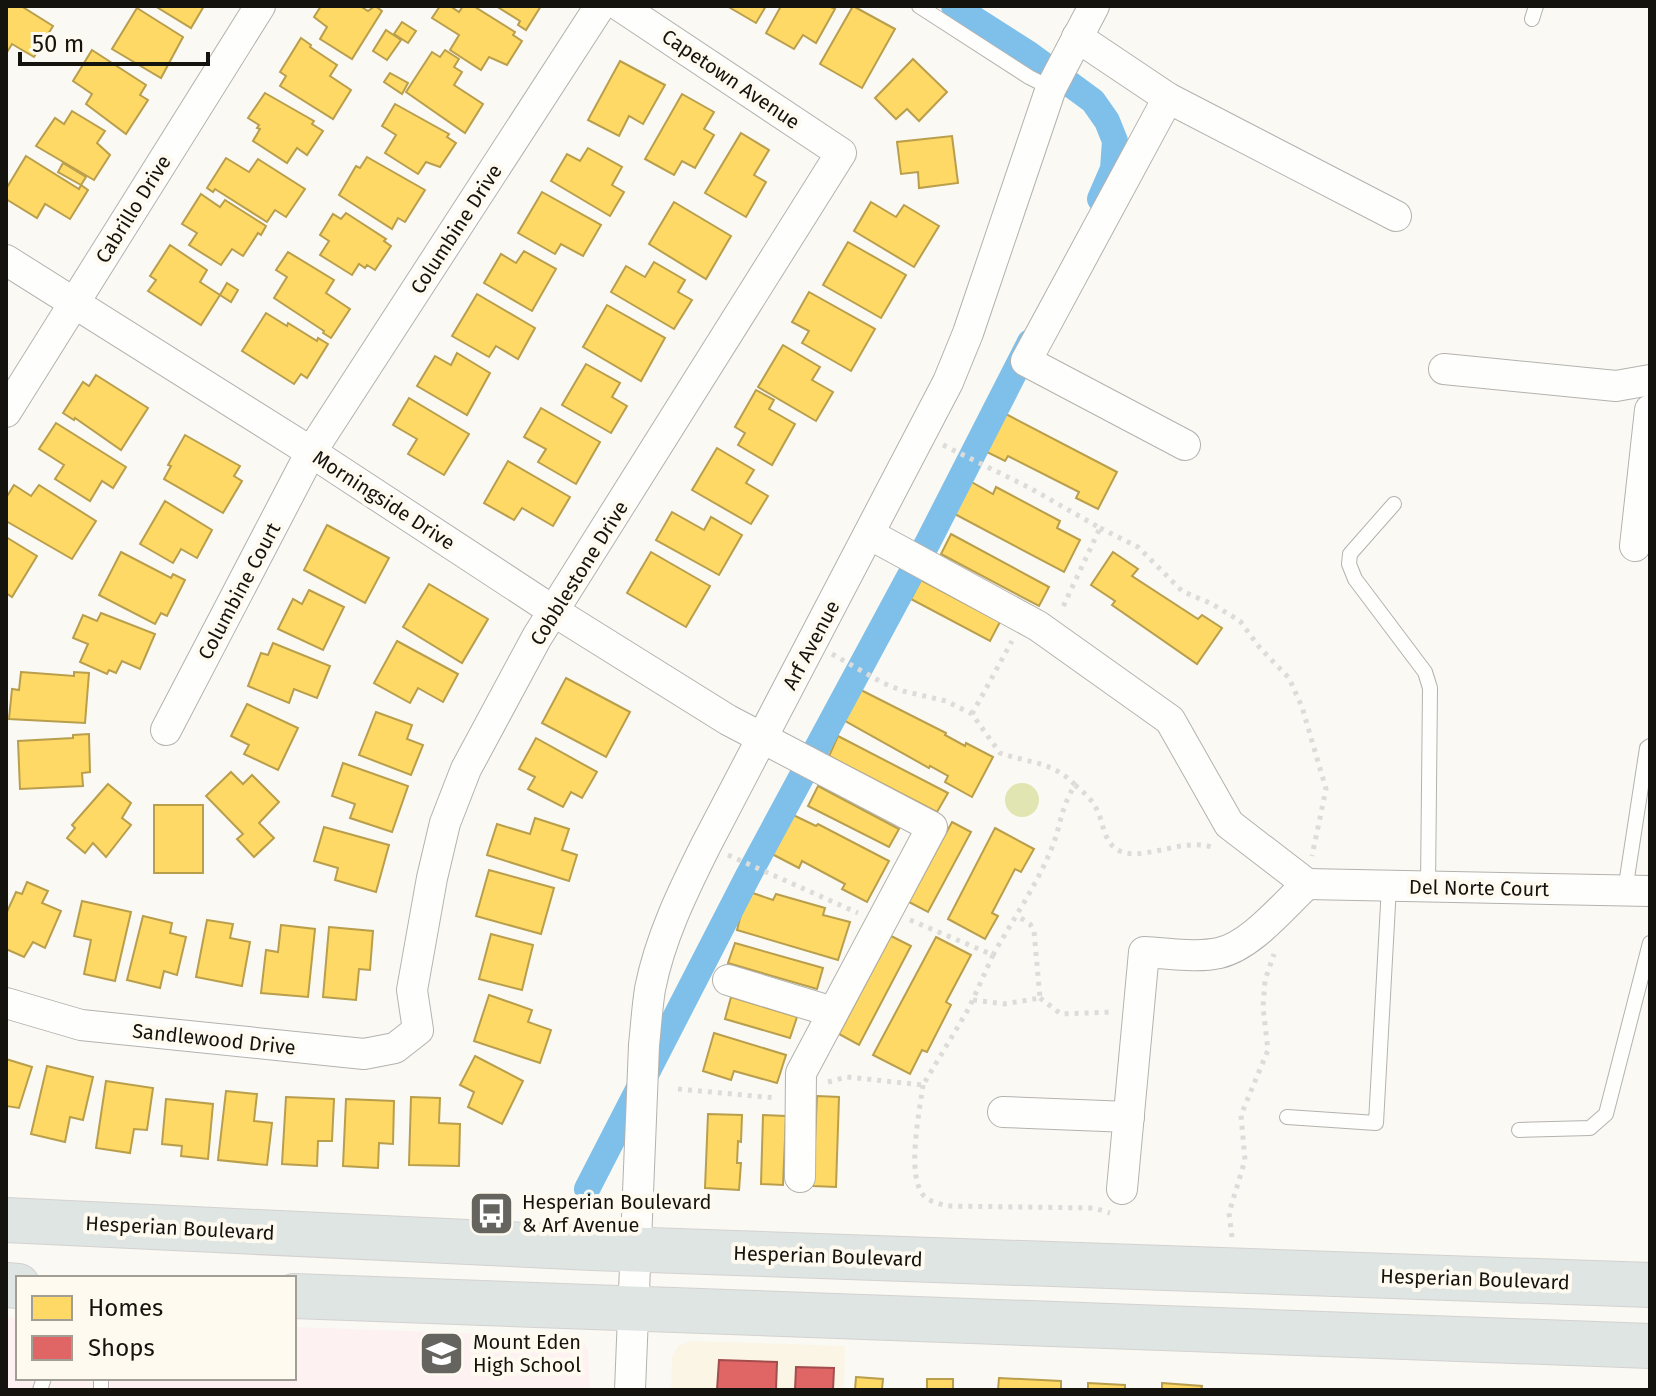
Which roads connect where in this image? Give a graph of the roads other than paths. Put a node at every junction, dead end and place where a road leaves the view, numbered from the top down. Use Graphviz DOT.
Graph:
graph roads {
  1 [pos="260,6"];
  2 [pos="600,6"];
  3 [pos="620,6"];
  4 [pos="919,6"];
  5 [pos="1094,6"];
  6 [pos="1077,37"];
  7 [pos="1051,88"];
  8 [pos="1168,98"];
  9 [pos="841,153"];
  10 [pos="1396,216"];
  11 [pos="6,260"];
  12 [pos="73,303"];
  13 [pos="1444,369"];
  14 [pos="1650,380"];
  15 [pos="1650,410"];
  16 [pos="6,412"];
  17 [pos="1185,445"];
  18 [pos="311,452"];
  19 [pos="1394,504"];
  20 [pos="869,534"];
  21 [pos="1635,546"];
  22 [pos="555,612"];
  23 [pos="166,730"];
  24 [pos="761,740"];
  25 [pos="1650,746"];
  26 [pos="1307,884"];
  27 [pos="1389,886"];
  28 [pos="1428,887"];
  29 [pos="1637,891"];
  30 [pos="1650,943"];
  31 [pos="728,980"];
  32 [pos="6,1003"];
  33 [pos="833,1012"];
  34 [pos="418,1030"];
  35 [pos="1003,1112"];
  36 [pos="1129,1117"];
  37 [pos="1287,1117"];
  38 [pos="1519,1130"];
  39 [pos="800,1177"];
  40 [pos="1122,1189"];
  41 [pos="6,1220"];
  42 [pos="636,1248"];
  43 [pos="1650,1285"];
  44 [pos="296,1296"];
  45 [pos="634,1310"];
  46 [pos="1650,1346"];
  47 [pos="630,1390"];
  1 -- 12 [label="street, Cabrillo Drive"];
  2 -- 18 [label="street, Columbine Drive"];
  3 -- 9 [label="street, Capetown Avenue"];
  4 -- 7 [label="lane"];
  5 -- 6 [label="street, Arf Avenue"];
  6 -- 7 [label="street, Arf Avenue"];
  6 -- 8 [label="street"];
  7 -- 20 [label="street, Arf Avenue"];
  8 -- 10 [label="street"];
  8 -- 17 [label="street"];
  9 -- 22 [label="street, Cobblestone Drive"];
  11 -- 12 [label="street, Morningside Drive"];
  12 -- 16 [label="street, Cabrillo Drive"];
  12 -- 18 [label="street, Morningside Drive"];
  13 -- 14 [label="street"];
  15 -- 21 [label="street"];
  18 -- 22 [label="street, Morningside Drive"];
  18 -- 23 [label="street, Columbine Court"];
  19 -- 28 [label="lane"];
  20 -- 24 [label="street, Arf Avenue"];
  20 -- 26 [label="street"];
  22 -- 24 [label="street, Morningside Drive"];
  22 -- 34 [label="street, Cobblestone Drive"];
  24 -- 33 [label="street, Morningside Drive"];
  24 -- 42 [label="street, Arf Avenue"];
  25 -- 29 [label="lane"];
  26 -- 27 [label="street, Del Norte Court"];
  26 -- 36 [label="street"];
  27 -- 28 [label="street, Del Norte Court"];
  27 -- 37 [label="lane"];
  28 -- 29 [label="street, Del Norte Court"];
  30 -- 38 [label="lane"];
  31 -- 33 [label="street"];
  32 -- 34 [label="street, Sandlewood Drive"];
  33 -- 39 [label="street"];
  35 -- 36 [label="street"];
  36 -- 40 [label="street"];
  41 -- 42 [label="main road, Hesperian Boulevard"];
  42 -- 43 [label="main road, Hesperian Boulevard"];
  42 -- 45 [label="street, Arf Avenue"];
  44 -- 45 [label="main road"];
  45 -- 46 [label="main road"];
  45 -- 47 [label="street, Arf Avenue"];
}
